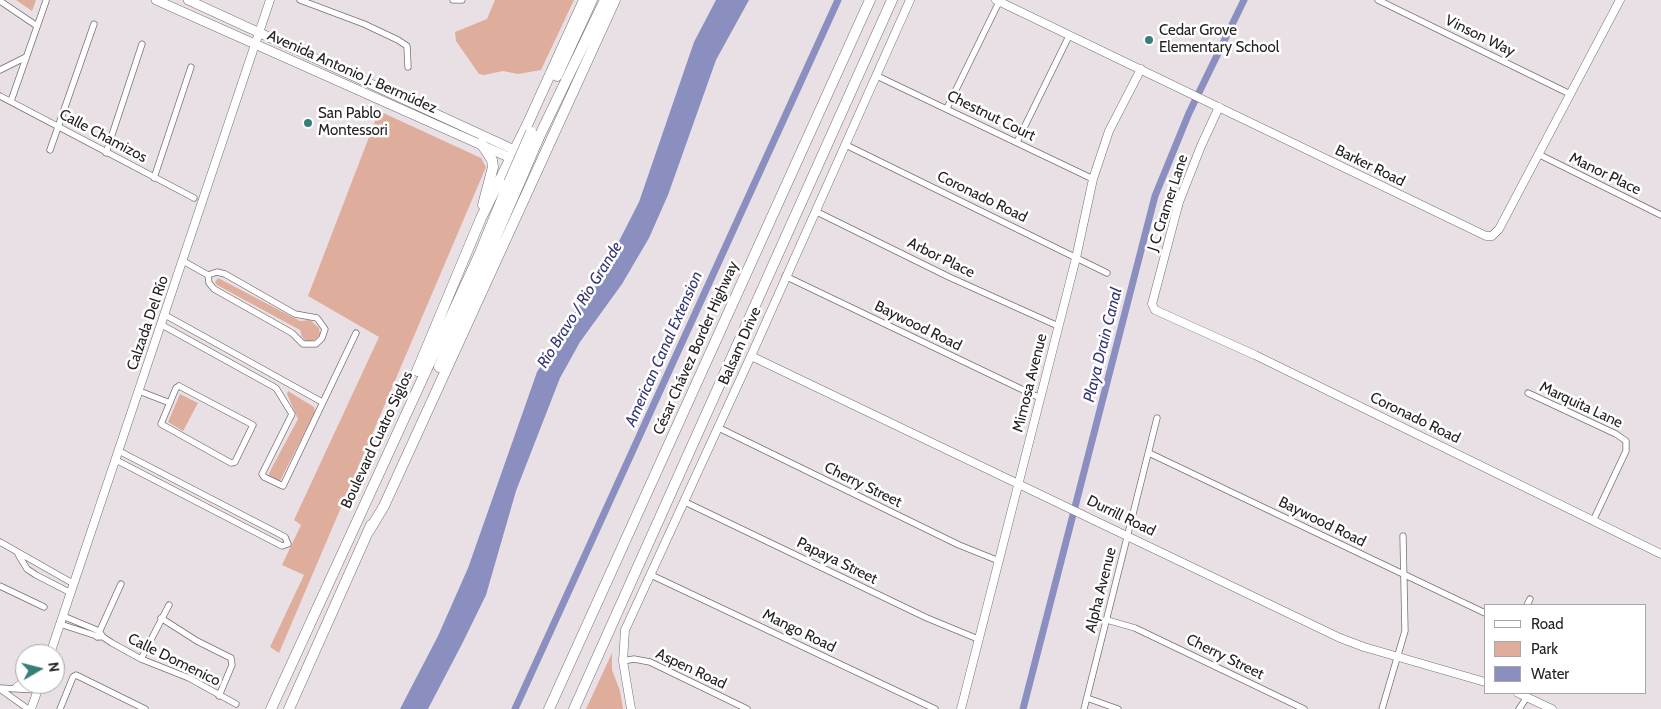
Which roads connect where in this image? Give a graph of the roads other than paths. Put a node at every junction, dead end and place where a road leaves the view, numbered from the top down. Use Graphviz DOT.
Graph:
graph roads {
  1 [pos="156,0"];
  2 [pos="188,0"];
  3 [pos="270,0"];
  4 [pos="300,0"];
  5 [pos="453,0"];
  6 [pos="462,0"];
  7 [pos="584,0"];
  8 [pos="592,0"];
  9 [pos="605,0"];
  10 [pos="615,0"];
  11 [pos="870,0"];
  12 [pos="892,0"];
  13 [pos="910,0"];
  14 [pos="1378,0"];
  15 [pos="1620,0"];
  16 [pos="0,1"];
  17 [pos="46,1"];
  18 [pos="998,1"];
  19 [pos="94,24"];
  20 [pos="37,26"];
  21 [pos="259,33"];
  22 [pos="1069,36"];
  23 [pos="142,44"];
  24 [pos="255,45"];
  25 [pos="26,57"];
  26 [pos="190,67"];
  27 [pos="408,67"];
  28 [pos="1141,69"];
  29 [pos="0,70"];
  30 [pos="877,76"];
  31 [pos="1570,94"];
  32 [pos="0,96"];
  33 [pos="11,101"];
  34 [pos="1219,107"];
  35 [pos="947,108"];
  36 [pos="59,127"];
  37 [pos="537,134"];
  38 [pos="1018,142"];
  39 [pos="481,144"];
  40 [pos="846,145"];
  41 [pos="50,150"];
  42 [pos="106,153"];
  43 [pos="513,154"];
  44 [pos="1538,154"];
  45 [pos="538,165"];
  46 [pos="154,178"];
  47 [pos="1093,179"];
  48 [pos="509,183"];
  49 [pos="524,195"];
  50 [pos="194,198"];
  51 [pos="815,211"];
  52 [pos="1661,215"];
  53 [pos="482,218"];
  54 [pos="1076,258"];
  55 [pos="183,261"];
  56 [pos="1107,273"];
  57 [pos="208,274"];
  58 [pos="785,276"];
  59 [pos="1155,310"];
  60 [pos="165,315"];
  61 [pos="162,324"];
  62 [pos="1058,326"];
  63 [pos="356,333"];
  64 [pos="751,356"];
  65 [pos="281,379"];
  66 [pos="276,388"];
  67 [pos="139,391"];
  68 [pos="1528,393"];
  69 [pos="1040,398"];
  70 [pos="322,402"];
  71 [pos="170,403"];
  72 [pos="1157,418"];
  73 [pos="399,427"];
  74 [pos="718,428"];
  75 [pos="119,451"];
  76 [pos="1149,453"];
  77 [pos="116,460"];
  78 [pos="152,468"];
  79 [pos="148,477"];
  80 [pos="178,481"];
  81 [pos="1019,483"];
  82 [pos="174,490"];
  83 [pos="685,502"];
  84 [pos="244,516"];
  85 [pos="1592,521"];
  86 [pos="240,524"];
  87 [pos="369,531"];
  88 [pos="1128,536"];
  89 [pos="1402,536"];
  90 [pos="0,542"];
  91 [pos="17,552"];
  92 [pos="1661,554"];
  93 [pos="999,561"];
  94 [pos="651,575"];
  95 [pos="1405,576"];
  96 [pos="74,584"];
  97 [pos="121,584"];
  98 [pos="0,586"];
  99 [pos="71,593"];
  100 [pos="1530,599"];
  101 [pos="1528,604"];
  102 [pos="169,605"];
  103 [pos="44,607"];
  104 [pos="1484,613"];
  105 [pos="161,618"];
  106 [pos="61,620"];
  107 [pos="1106,620"];
  108 [pos="100,635"];
  109 [pos="978,639"];
  110 [pos="53,644"];
  111 [pos="1398,658"];
  112 [pos="141,659"];
  113 [pos="623,661"];
  114 [pos="1484,682"];
  115 [pos="15,687"];
  116 [pos="0,688"];
  117 [pos="35,694"];
  118 [pos="1520,694"];
  119 [pos="219,696"];
  120 [pos="1527,697"];
  121 [pos="1087,698"];
  122 [pos="236,704"];
  123 [pos="29,709"];
  124 [pos="60,709"];
  125 [pos="145,709"];
  126 [pos="271,709"];
  127 [pos="289,709"];
  128 [pos="549,709"];
  129 [pos="574,709"];
  130 [pos="631,709"];
  131 [pos="747,709"];
  132 [pos="935,709"];
  133 [pos="960,709"];
  134 [pos="1084,709"];
  135 [pos="1118,709"];
  136 [pos="1304,709"];
  137 [pos="1382,709"];
  138 [pos="1519,709"];
  139 [pos="1552,709"];
  1 -- 24 [label="main road, Avenida Antonio J. Bermúdez"];
  2 -- 21 [label="main road, Avenida Antonio J. Bermúdez"];
  3 -- 21 [label="street, Calzada Del Río"];
  4 -- 27 [label="street"];
  5 -- 6 [label="street"];
  7 -- 37 [label="highway"];
  8 -- 37 [label="highway"];
  9 -- 37 [label="highway"];
  10 -- 37 [label="highway"];
  11 -- 128 [label="highway, César Chávez Border Highway"];
  12 -- 129 [label="highway"];
  13 -- 30 [label="street, Balsam Drive"];
  14 -- 31 [label="street, Vinson Way"];
  15 -- 31 [label="street, Barker Road"];
  16 -- 20 [label="street"];
  17 -- 20 [label="street"];
  18 -- 22 [label="street, Barker Road"];
  18 -- 35 [label="street"];
  19 -- 36 [label="street"];
  20 -- 25 [label="street"];
  21 -- 24 [label="street, Calzada Del Río"];
  21 -- 43 [label="main road, Avenida Antonio J. Bermúdez"];
  22 -- 28 [label="street, Barker Road"];
  22 -- 38 [label="street"];
  23 -- 42 [label="street"];
  24 -- 39 [label="main road, Avenida Antonio J. Bermúdez"];
  24 -- 55 [label="street, Calzada Del Río"];
  25 -- 29 [label="street"];
  25 -- 33 [label="street"];
  26 -- 46 [label="street"];
  28 -- 34 [label="street, Barker Road"];
  28 -- 47 [label="street, Mimosa Avenue"];
  30 -- 35 [label="street, Chestnut Court"];
  30 -- 40 [label="street, Balsam Drive"];
  31 -- 44 [label="street, Barker Road"];
  32 -- 33 [label="street, Calle Chamizos"];
  33 -- 36 [label="street, Calle Chamizos"];
  34 -- 44 [label="street, Barker Road"];
  34 -- 59 [label="street, J C Cramer Lane"];
  35 -- 38 [label="street, Chestnut Court"];
  36 -- 41 [label="street"];
  36 -- 42 [label="street, Calle Chamizos"];
  37 -- 43 [label="highway"];
  37 -- 45 [label="highway"];
  37 -- 48 [label="highway, bridge"];
  38 -- 47 [label="street, Chestnut Court"];
  39 -- 43 [label="main road, Avenida Antonio J. Bermúdez"];
  39 -- 53 [label="highway"];
  40 -- 51 [label="street, Balsam Drive"];
  40 -- 54 [label="street, Coronado Road"];
  42 -- 46 [label="street, Calle Chamizos"];
  43 -- 45 [label="main road, Avenida Antonio J. Bermúdez"];
  43 -- 48 [label="highway"];
  44 -- 52 [label="street, Manor Place"];
  45 -- 49 [label="highway"];
  46 -- 50 [label="street, Calle Chamizos"];
  47 -- 54 [label="street, Mimosa Avenue"];
  48 -- 49 [label="highway"];
  48 -- 53 [label="highway"];
  48 -- 73 [label="highway, Boulevard Cuatro Siglos"];
  48 -- 87 [label="highway, Boulevard Cuatro Siglos"];
  49 -- 87 [label="highway"];
  51 -- 58 [label="street, Balsam Drive"];
  51 -- 62 [label="street, Arbor Place"];
  53 -- 73 [label="highway"];
  54 -- 56 [label="street, Coronado Road"];
  54 -- 62 [label="street, Mimosa Avenue"];
  55 -- 57 [label="street"];
  55 -- 60 [label="street, Calzada Del Río"];
  57 -- 57 [label="street"];
  58 -- 64 [label="street, Balsam Drive"];
  58 -- 69 [label="street, Baywood Road"];
  59 -- 85 [label="street, Coronado Road"];
  60 -- 61 [label="street, Calzada Del Río"];
  60 -- 65 [label="street"];
  61 -- 66 [label="street"];
  61 -- 67 [label="street, Calzada Del Río"];
  62 -- 69 [label="street, Mimosa Avenue"];
  63 -- 70 [label="street"];
  64 -- 74 [label="street, Balsam Drive"];
  64 -- 81 [label="street, Durrill Road"];
  65 -- 66 [label="street"];
  65 -- 70 [label="street"];
  66 -- 70 [label="street"];
  67 -- 71 [label="street"];
  67 -- 75 [label="street, Calzada Del Río"];
  68 -- 85 [label="street, Marquita Lane"];
  69 -- 81 [label="street, Mimosa Avenue"];
  71 -- 71 [label="street"];
  72 -- 76 [label="street, Alpha Avenue"];
  73 -- 126 [label="highway, Boulevard Cuatro Siglos"];
  74 -- 83 [label="street, Balsam Drive"];
  74 -- 93 [label="street, Cherry Street"];
  75 -- 77 [label="street, Calzada Del Río"];
  75 -- 78 [label="street"];
  76 -- 88 [label="street, Alpha Avenue"];
  76 -- 95 [label="street, Baywood Road"];
  77 -- 79 [label="street"];
  77 -- 96 [label="street, Calzada Del Río"];
  78 -- 79 [label="street"];
  78 -- 80 [label="street"];
  79 -- 82 [label="street"];
  80 -- 82 [label="street"];
  80 -- 84 [label="street"];
  81 -- 88 [label="street, Durrill Road"];
  81 -- 93 [label="street, Mimosa Avenue"];
  82 -- 86 [label="street"];
  83 -- 94 [label="street, Balsam Drive"];
  83 -- 109 [label="street, Papaya Street"];
  84 -- 86 [label="street"];
  84 -- 86 [label="street"];
  85 -- 92 [label="street, Coronado Road"];
  87 -- 127 [label="highway, Boulevard Cuatro Siglos"];
  88 -- 107 [label="street, Alpha Avenue"];
  88 -- 111 [label="street, Durrill Road"];
  89 -- 95 [label="street"];
  90 -- 91 [label="street"];
  91 -- 96 [label="street"];
  91 -- 99 [label="street"];
  93 -- 109 [label="street, Mimosa Avenue"];
  94 -- 113 [label="street, Balsam Drive"];
  94 -- 132 [label="street, Mango Road"];
  95 -- 104 [label="street, Baywood Road"];
  95 -- 111 [label="street"];
  96 -- 99 [label="street, Calzada Del Río"];
  97 -- 108 [label="street"];
  98 -- 103 [label="street"];
  99 -- 106 [label="street, Calzada Del Río"];
  100 -- 101 [label="street"];
  102 -- 105 [label="street"];
  105 -- 112 [label="street"];
  105 -- 119 [label="street"];
  106 -- 108 [label="street, Calle Domenico"];
  106 -- 110 [label="street, Calzada Del Río"];
  107 -- 121 [label="street, Alpha Avenue"];
  107 -- 136 [label="street, Cherry Street"];
  108 -- 112 [label="street, Calle Domenico"];
  109 -- 133 [label="street, Mimosa Avenue"];
  111 -- 114 [label="street, Durrill Road"];
  111 -- 137 [label="street"];
  112 -- 119 [label="street, Calle Domenico"];
  113 -- 130 [label="street, Balsam Drive"];
  113 -- 131 [label="street, Aspen Road"];
  115 -- 116 [label="street"];
  116 -- 123 [label="street"];
  117 -- 123 [label="street"];
  118 -- 120 [label="street"];
  119 -- 122 [label="street, Calle Domenico"];
  120 -- 138 [label="street"];
  120 -- 139 [label="street"];
  121 -- 134 [label="street, Alpha Avenue"];
  121 -- 135 [label="street"];
  124 -- 125 [label="street"];
}
